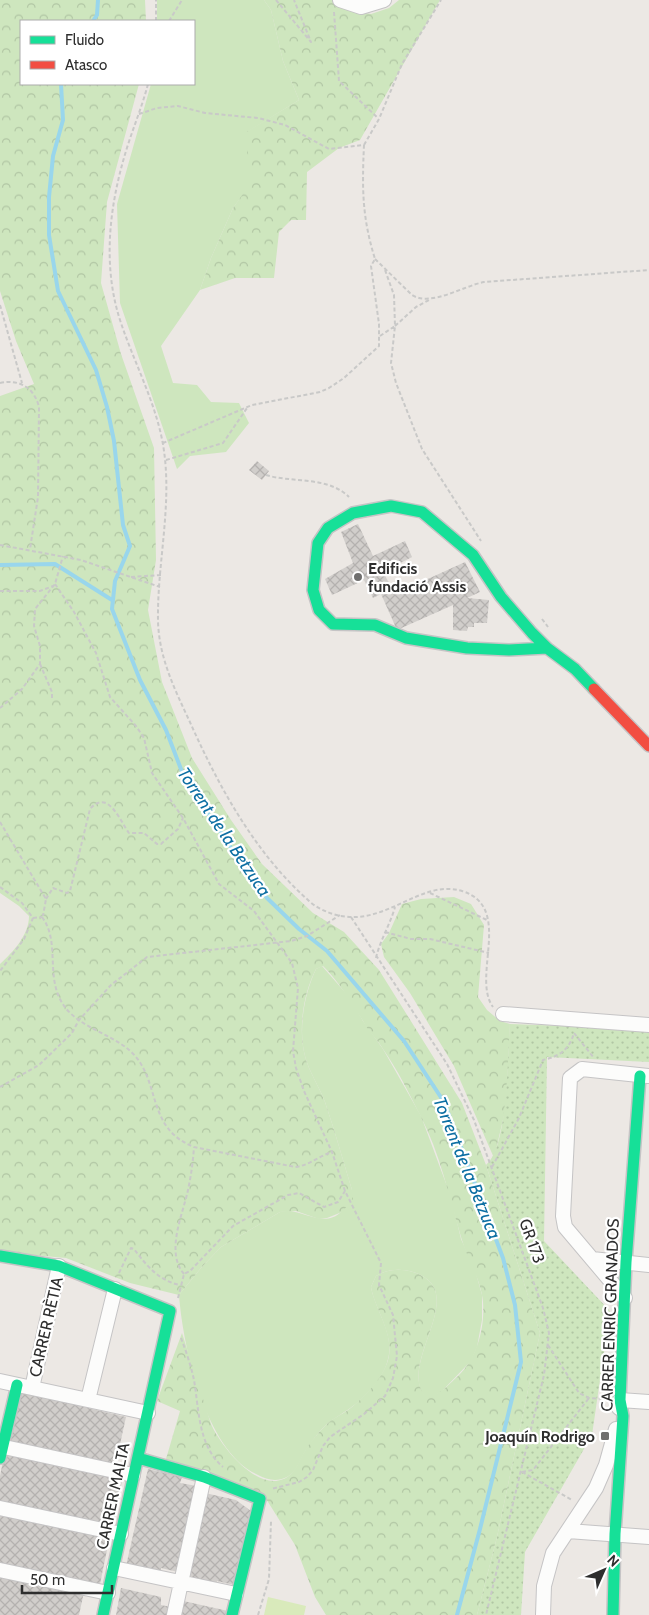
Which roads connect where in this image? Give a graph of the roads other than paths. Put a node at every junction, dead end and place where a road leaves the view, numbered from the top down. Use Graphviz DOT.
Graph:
graph roads {
  1 [pos="384,0"];
  2 [pos="337,4"];
  3 [pos="547,648"];
  4 [pos="649,746"];
  5 [pos="503,1014"];
  6 [pos="649,1025"];
  7 [pos="644,1076"];
  8 [pos="592,1259"];
  9 [pos="1,1260"];
  10 [pos="626,1262"];
  11 [pos="649,1265"];
  12 [pos="59,1266"];
  13 [pos="115,1289"];
  14 [pos="625,1298"];
  15 [pos="0,1381"];
  16 [pos="17,1385"];
  17 [pos="32,1388"];
  18 [pos="88,1400"];
  19 [pos="620,1400"];
  20 [pos="649,1402"];
  21 [pos="148,1413"];
  22 [pos="1,1450"];
  23 [pos="138,1458"];
  24 [pos="133,1475"];
  25 [pos="204,1477"];
  26 [pos="0,1508"];
  27 [pos="568,1531"];
  28 [pos="121,1534"];
  29 [pos="615,1534"];
  30 [pos="649,1537"];
  31 [pos="114,1568"];
  32 [pos="0,1570"];
  33 [pos="181,1582"];
  34 [pos="108,1593"];
  35 [pos="236,1594"];
  36 [pos="102,1615"];
  37 [pos="174,1615"];
  38 [pos="232,1615"];
  39 [pos="543,1615"];
  40 [pos="613,1615"];
  1 -- 2 [label="street"];
  3 -- 3 [label="street"];
  3 -- 4 [label="street"];
  5 -- 6 [label="street"];
  7 -- 8 [label="street"];
  7 -- 10 [label="street, CARRER ENRIC GRANADOS"];
  8 -- 10 [label="street"];
  8 -- 14 [label="street"];
  9 -- 12 [label="street"];
  10 -- 11 [label="street"];
  10 -- 14 [label="street, CARRER ENRIC GRANADOS"];
  12 -- 13 [label="street"];
  12 -- 17 [label="street, CARRER RÈTIA"];
  13 -- 18 [label="street"];
  13 -- 21 [label="street, CARRER MALTA"];
  14 -- 19 [label="street, CARRER ENRIC GRANADOS"];
  15 -- 16 [label="street"];
  16 -- 17 [label="street"];
  16 -- 22 [label="street"];
  17 -- 18 [label="street"];
  18 -- 21 [label="street"];
  19 -- 20 [label="street"];
  19 -- 27 [label="street"];
  19 -- 29 [label="street, CARRER ENRIC GRANADOS"];
  21 -- 23 [label="street, CARRER MALTA"];
  22 -- 24 [label="street"];
  23 -- 24 [label="street, CARRER MALTA"];
  23 -- 25 [label="street"];
  24 -- 28 [label="street, CARRER MALTA"];
  25 -- 33 [label="street"];
  25 -- 35 [label="street"];
  26 -- 28 [label="street"];
  27 -- 29 [label="street"];
  27 -- 39 [label="street"];
  28 -- 31 [label="street, CARRER MALTA"];
  29 -- 30 [label="street"];
  29 -- 40 [label="street, CARRER ENRIC GRANADOS"];
  31 -- 33 [label="street"];
  31 -- 34 [label="street, CARRER MALTA"];
  32 -- 34 [label="street"];
  33 -- 35 [label="street"];
  33 -- 37 [label="street"];
  34 -- 36 [label="street, CARRER MALTA"];
  35 -- 38 [label="street"];
}
